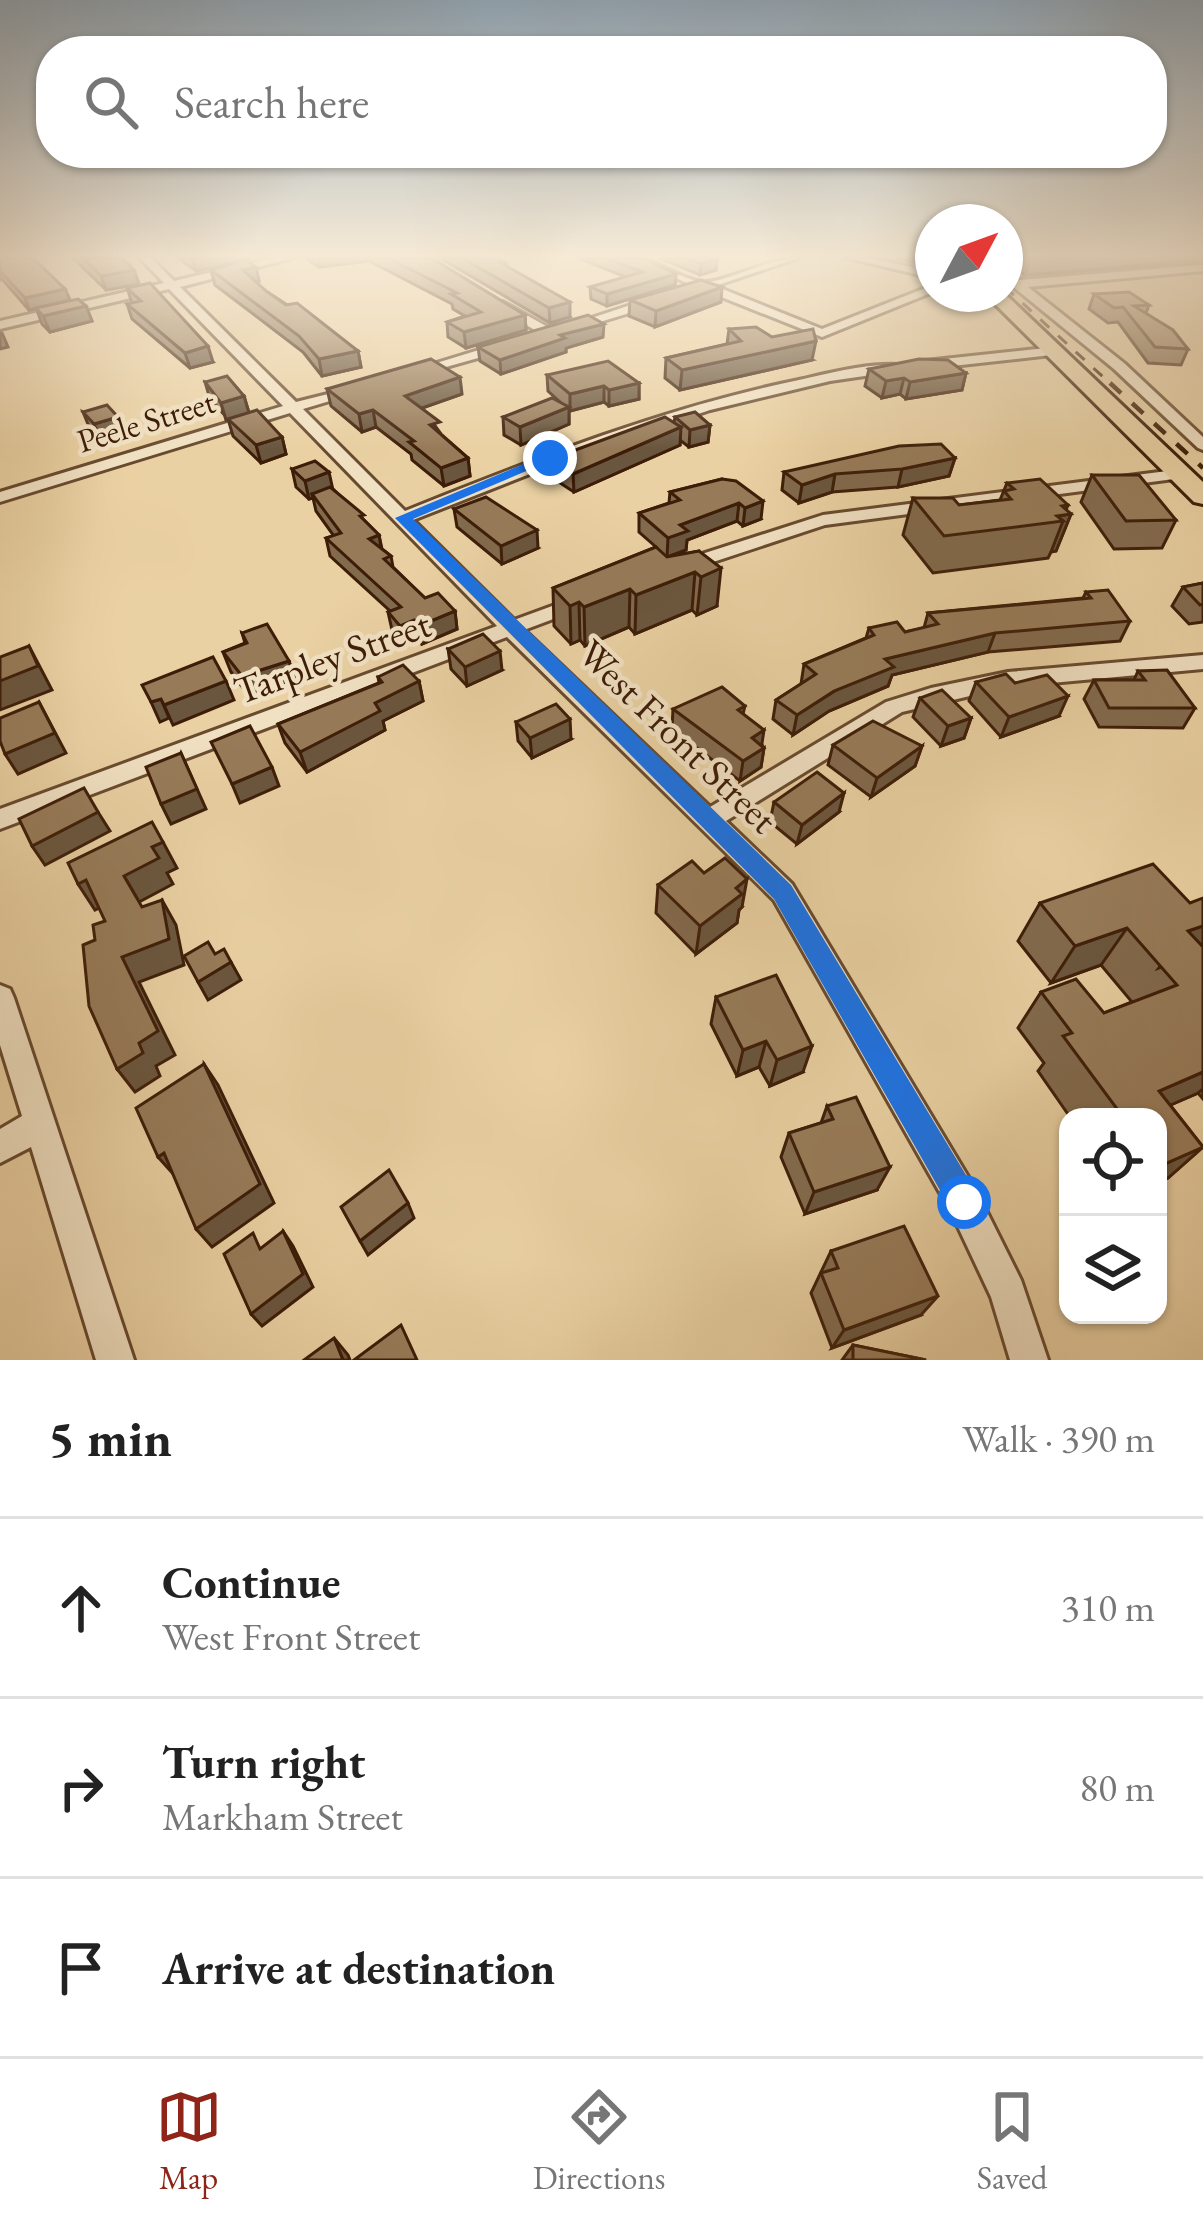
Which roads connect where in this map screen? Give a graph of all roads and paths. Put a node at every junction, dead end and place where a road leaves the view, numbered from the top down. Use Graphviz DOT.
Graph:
graph roads {
  1 [pos="207,321"];
  2 [pos="529,321"];
  3 [pos="587,321"];
  4 [pos="794,321"];
  5 [pos="850,321"];
  6 [pos="1023,321"];
  7 [pos="1062,321"];
  8 [pos="548,333"];
  9 [pos="532,338"];
  10 [pos="516,343"];
  11 [pos="1055,351"];
  12 [pos="388,380"];
  13 [pos="367,386"];
  14 [pos="292,407"];
  15 [pos="1203,445"];
  16 [pos="1183,474"];
  17 [pos="1203,496"];
  18 [pos="0,497"];
  19 [pos="403,518"];
  20 [pos="672,569"];
  21 [pos="595,596"];
  22 [pos="511,629"];
  23 [pos="1203,662"];
  24 [pos="0,819"];
  25 [pos="710,819"];
  26 [pos="0,998"];
  27 [pos="42,1123"];
  28 [pos="0,1147"];
  29 [pos="115,1360"];
  30 [pos="1029,1360"];
  1 -- 14 [label="street, West Front Street"];
  2 -- 8 [label="street"];
  3 -- 8 [label="street"];
  4 -- 5 [label="street"];
  6 -- 11 [label="highway"];
  7 -- 15 [label="street"];
  8 -- 9 [label="street"];
  10 -- 12 [label="street"];
  11 -- 16 [label="highway"];
  11 -- 19 [label="street"];
  13 -- 14 [label="street, Peele Street"];
  14 -- 18 [label="street, Peele Street"];
  14 -- 19 [label="street, West Front Street"];
  16 -- 17 [label="highway"];
  16 -- 20 [label="street"];
  19 -- 22 [label="street, West Front Street"];
  21 -- 22 [label="street, Tarpley Street"];
  22 -- 24 [label="street, Tarpley Street"];
  22 -- 25 [label="street, West Front Street"];
  23 -- 25 [label="street"];
  25 -- 30 [label="street, West Front Street"];
  26 -- 27 [label="street"];
  27 -- 28 [label="street"];
  27 -- 29 [label="street"];
}
